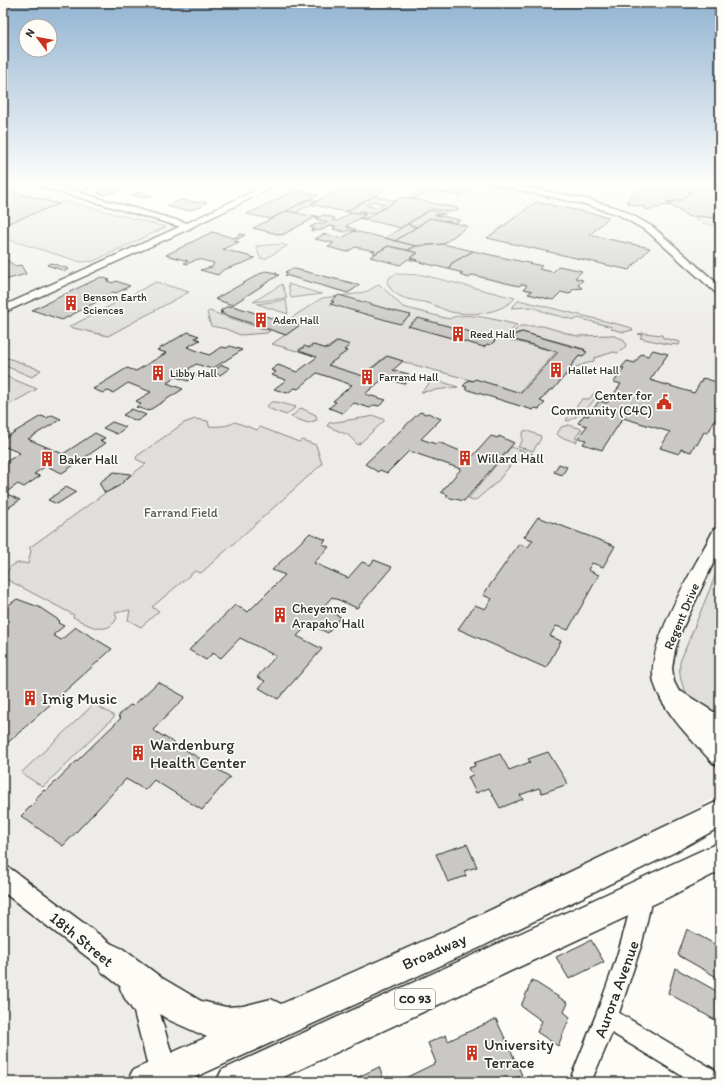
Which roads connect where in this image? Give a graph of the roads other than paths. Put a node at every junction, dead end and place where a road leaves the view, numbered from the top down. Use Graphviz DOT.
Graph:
graph roads {
  1 [pos="171,234"];
  2 [pos="655,234"];
  3 [pos="720,291"];
  4 [pos="3,310"];
  5 [pos="720,532"];
  6 [pos="673,699"];
  7 [pos="720,728"];
  8 [pos="720,757"];
  9 [pos="720,813"];
  10 [pos="720,856"];
  11 [pos="3,877"];
  12 [pos="643,894"];
  13 [pos="112,960"];
  14 [pos="308,1008"];
  15 [pos="608,1018"];
  16 [pos="158,1079"];
  17 [pos="245,1080"];
  18 [pos="580,1082"];
  19 [pos="713,1082"];
  1 -- 4 [label="street"];
  2 -- 3 [label="street"];
  5 -- 6 [label="street, Regent Drive"];
  6 -- 7 [label="main road"];
  6 -- 8 [label="street, Regent Drive"];
  9 -- 14 [label="main road, Broadway / CO 93"];
  10 -- 12 [label="main road, CO 93"];
  11 -- 13 [label="street, 18th Street"];
  12 -- 15 [label="street, Aurora Avenue"];
  12 -- 17 [label="main road, CO 93"];
  13 -- 14 [label="main road"];
  13 -- 16 [label="street, 18th Street"];
  14 -- 16 [label="main road, Broadway / CO 93"];
  15 -- 18 [label="street, Aurora Avenue"];
  15 -- 19 [label="street"];
}
